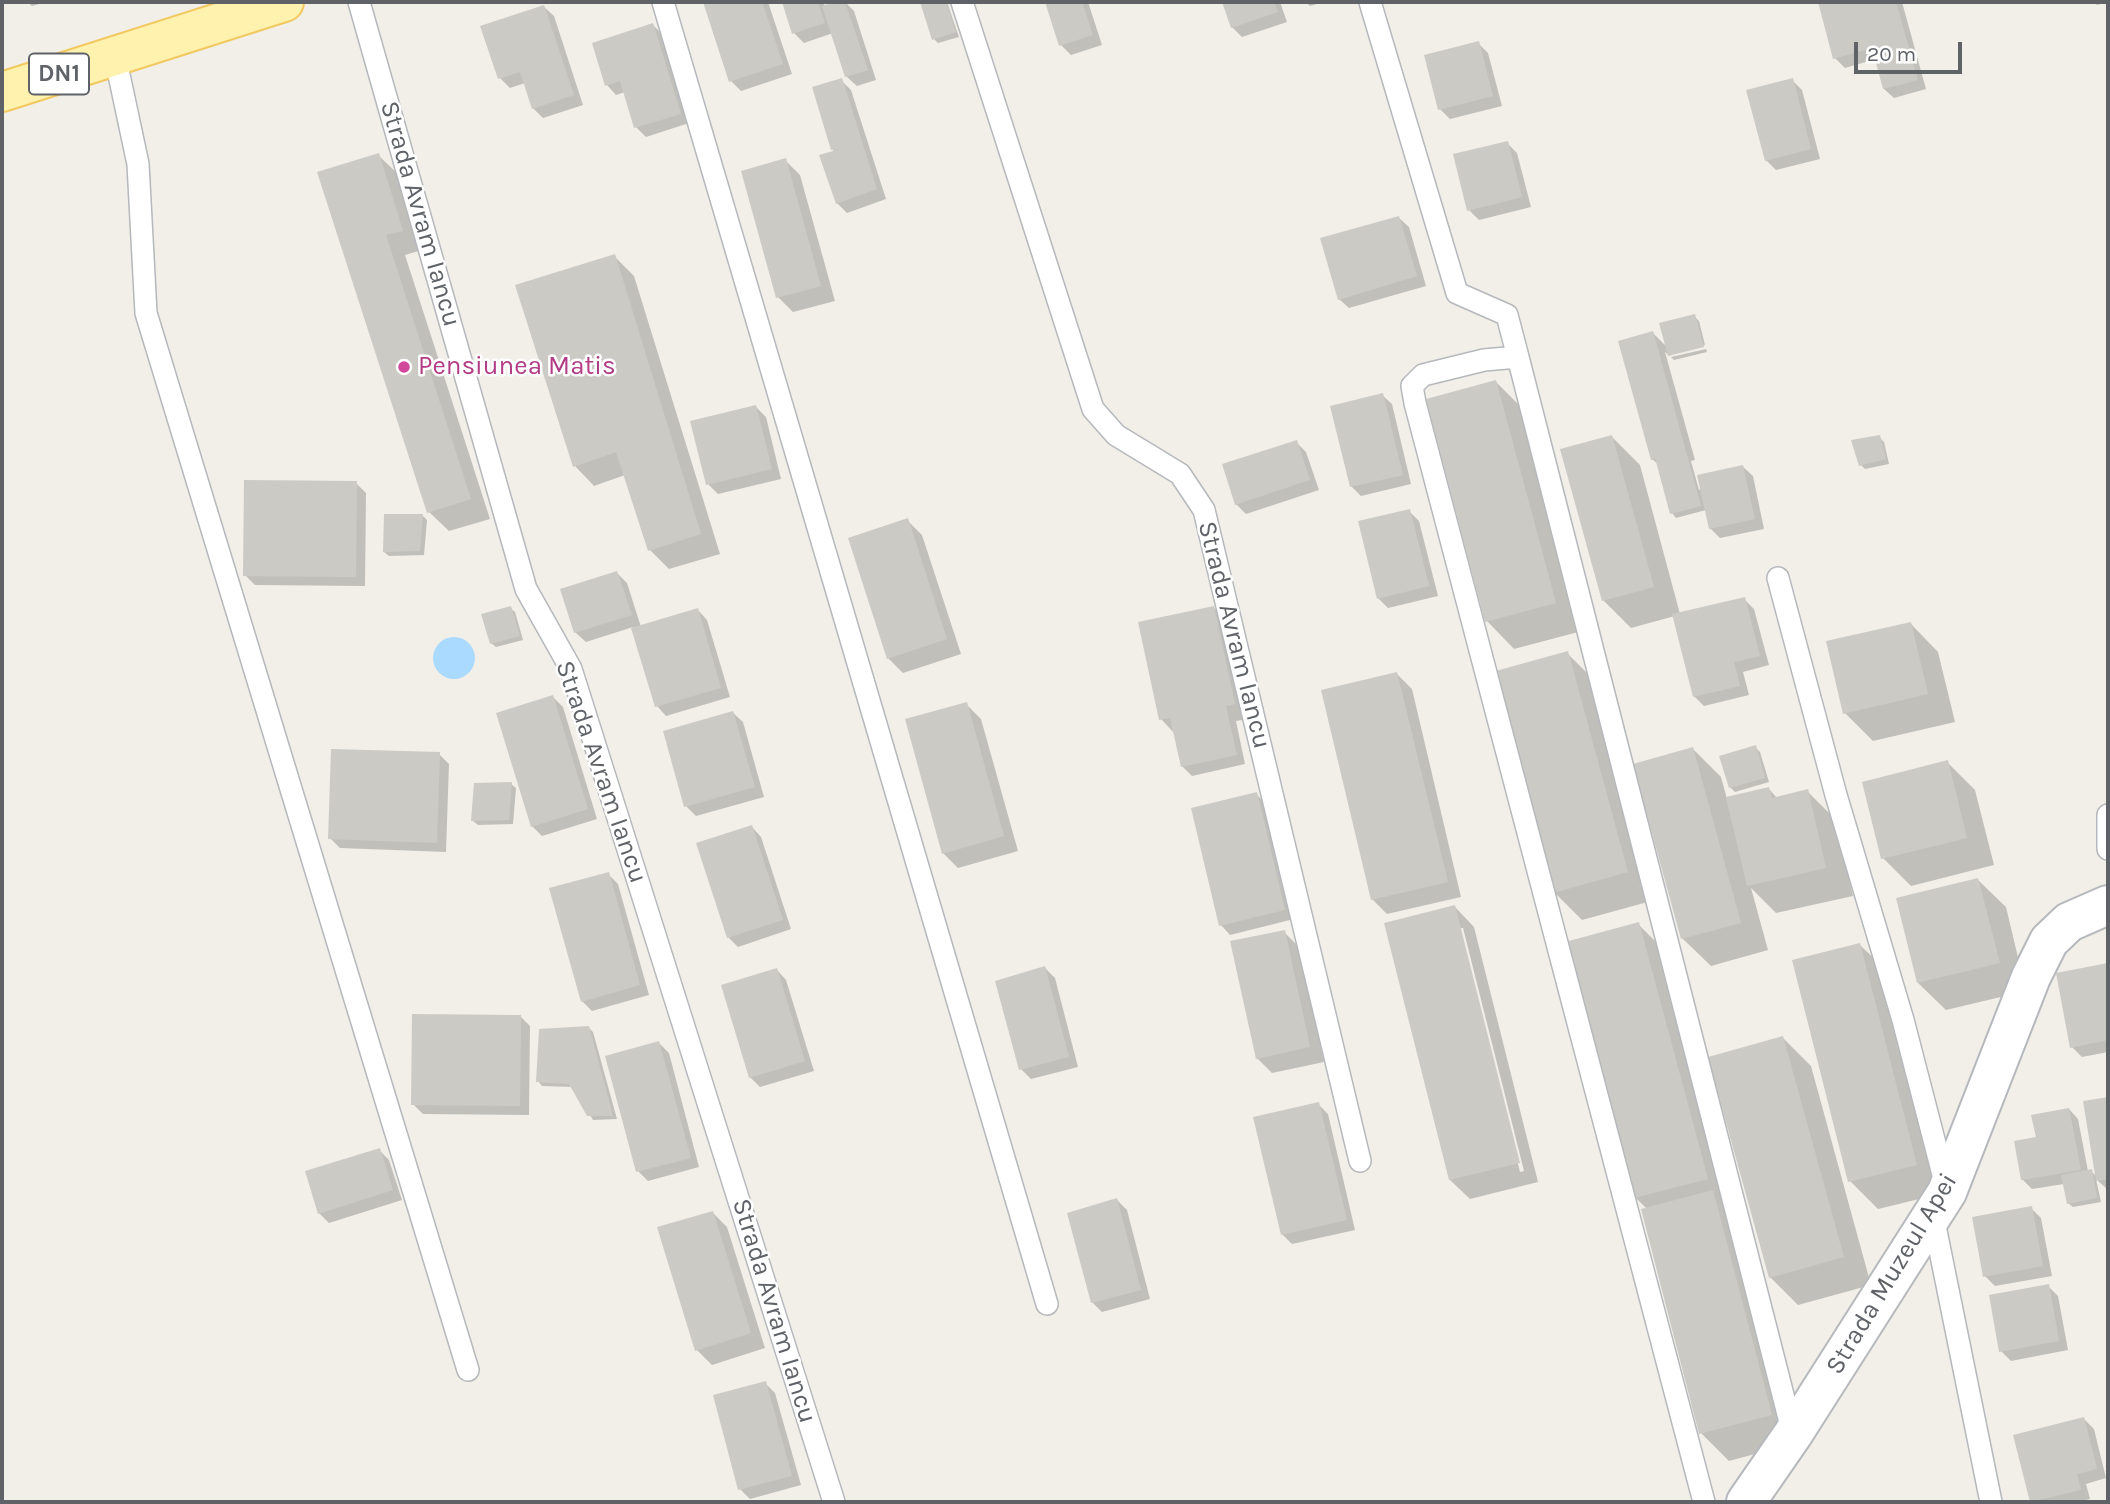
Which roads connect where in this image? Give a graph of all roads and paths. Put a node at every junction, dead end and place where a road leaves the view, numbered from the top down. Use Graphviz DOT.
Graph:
graph roads {
  1 [pos="284,2"];
  2 [pos="359,2"];
  3 [pos="663,2"];
  4 [pos="962,2"];
  5 [pos="1370,2"];
  6 [pos="115,56"];
  7 [pos="2,92"];
  8 [pos="1518,357"];
  9 [pos="1778,578"];
  10 [pos="2108,815"];
  11 [pos="2108,849"];
  12 [pos="2108,905"];
  13 [pos="1360,1161"];
  14 [pos="1940,1204"];
  15 [pos="1047,1304"];
  16 [pos="468,1370"];
  17 [pos="1793,1434"];
  18 [pos="834,1502"];
  19 [pos="1704,1502"];
  20 [pos="1746,1502"];
  21 [pos="1991,1502"];
  1 -- 6 [label="main road, DN1"];
  2 -- 18 [label="lane, Strada Avram Iancu"];
  3 -- 15 [label="lane"];
  4 -- 13 [label="lane, Strada Avram Iancu"];
  5 -- 8 [label="lane"];
  6 -- 7 [label="main road, DN1"];
  6 -- 16 [label="lane"];
  8 -- 17 [label="lane"];
  8 -- 19 [label="lane"];
  9 -- 14 [label="lane"];
  10 -- 11 [label="lane"];
  12 -- 14 [label="street, Strada Muzeul Apei"];
  14 -- 17 [label="street, Strada Muzeul Apei"];
  14 -- 21 [label="lane"];
  17 -- 20 [label="street, Strada Muzeul Apei"];
}
